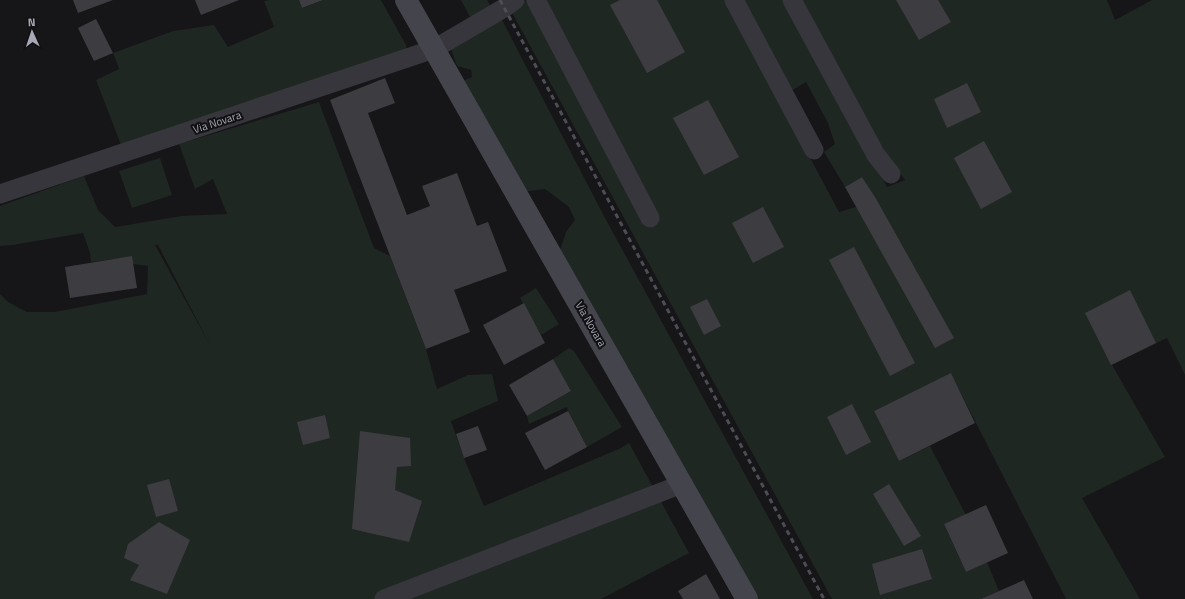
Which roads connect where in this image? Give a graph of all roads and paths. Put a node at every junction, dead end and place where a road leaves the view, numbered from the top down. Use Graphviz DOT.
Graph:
graph roads {
  1 [pos="406,0"];
  2 [pos="515,0"];
  3 [pos="536,0"];
  4 [pos="734,0"];
  5 [pos="792,0"];
  6 [pos="434,49"];
  7 [pos="814,150"];
  8 [pos="891,174"];
  9 [pos="0,194"];
  10 [pos="650,218"];
  11 [pos="682,484"];
  12 [pos="384,599"];
  13 [pos="747,599"];
  1 -- 6 [label="main road, Via Novara"];
  2 -- 6 [label="street"];
  3 -- 10 [label="street"];
  4 -- 7 [label="street"];
  5 -- 8 [label="street"];
  6 -- 9 [label="street, Via Novara"];
  6 -- 11 [label="main road, Via Novara"];
  11 -- 12 [label="street"];
  11 -- 13 [label="main road, Via Novara"];
}
